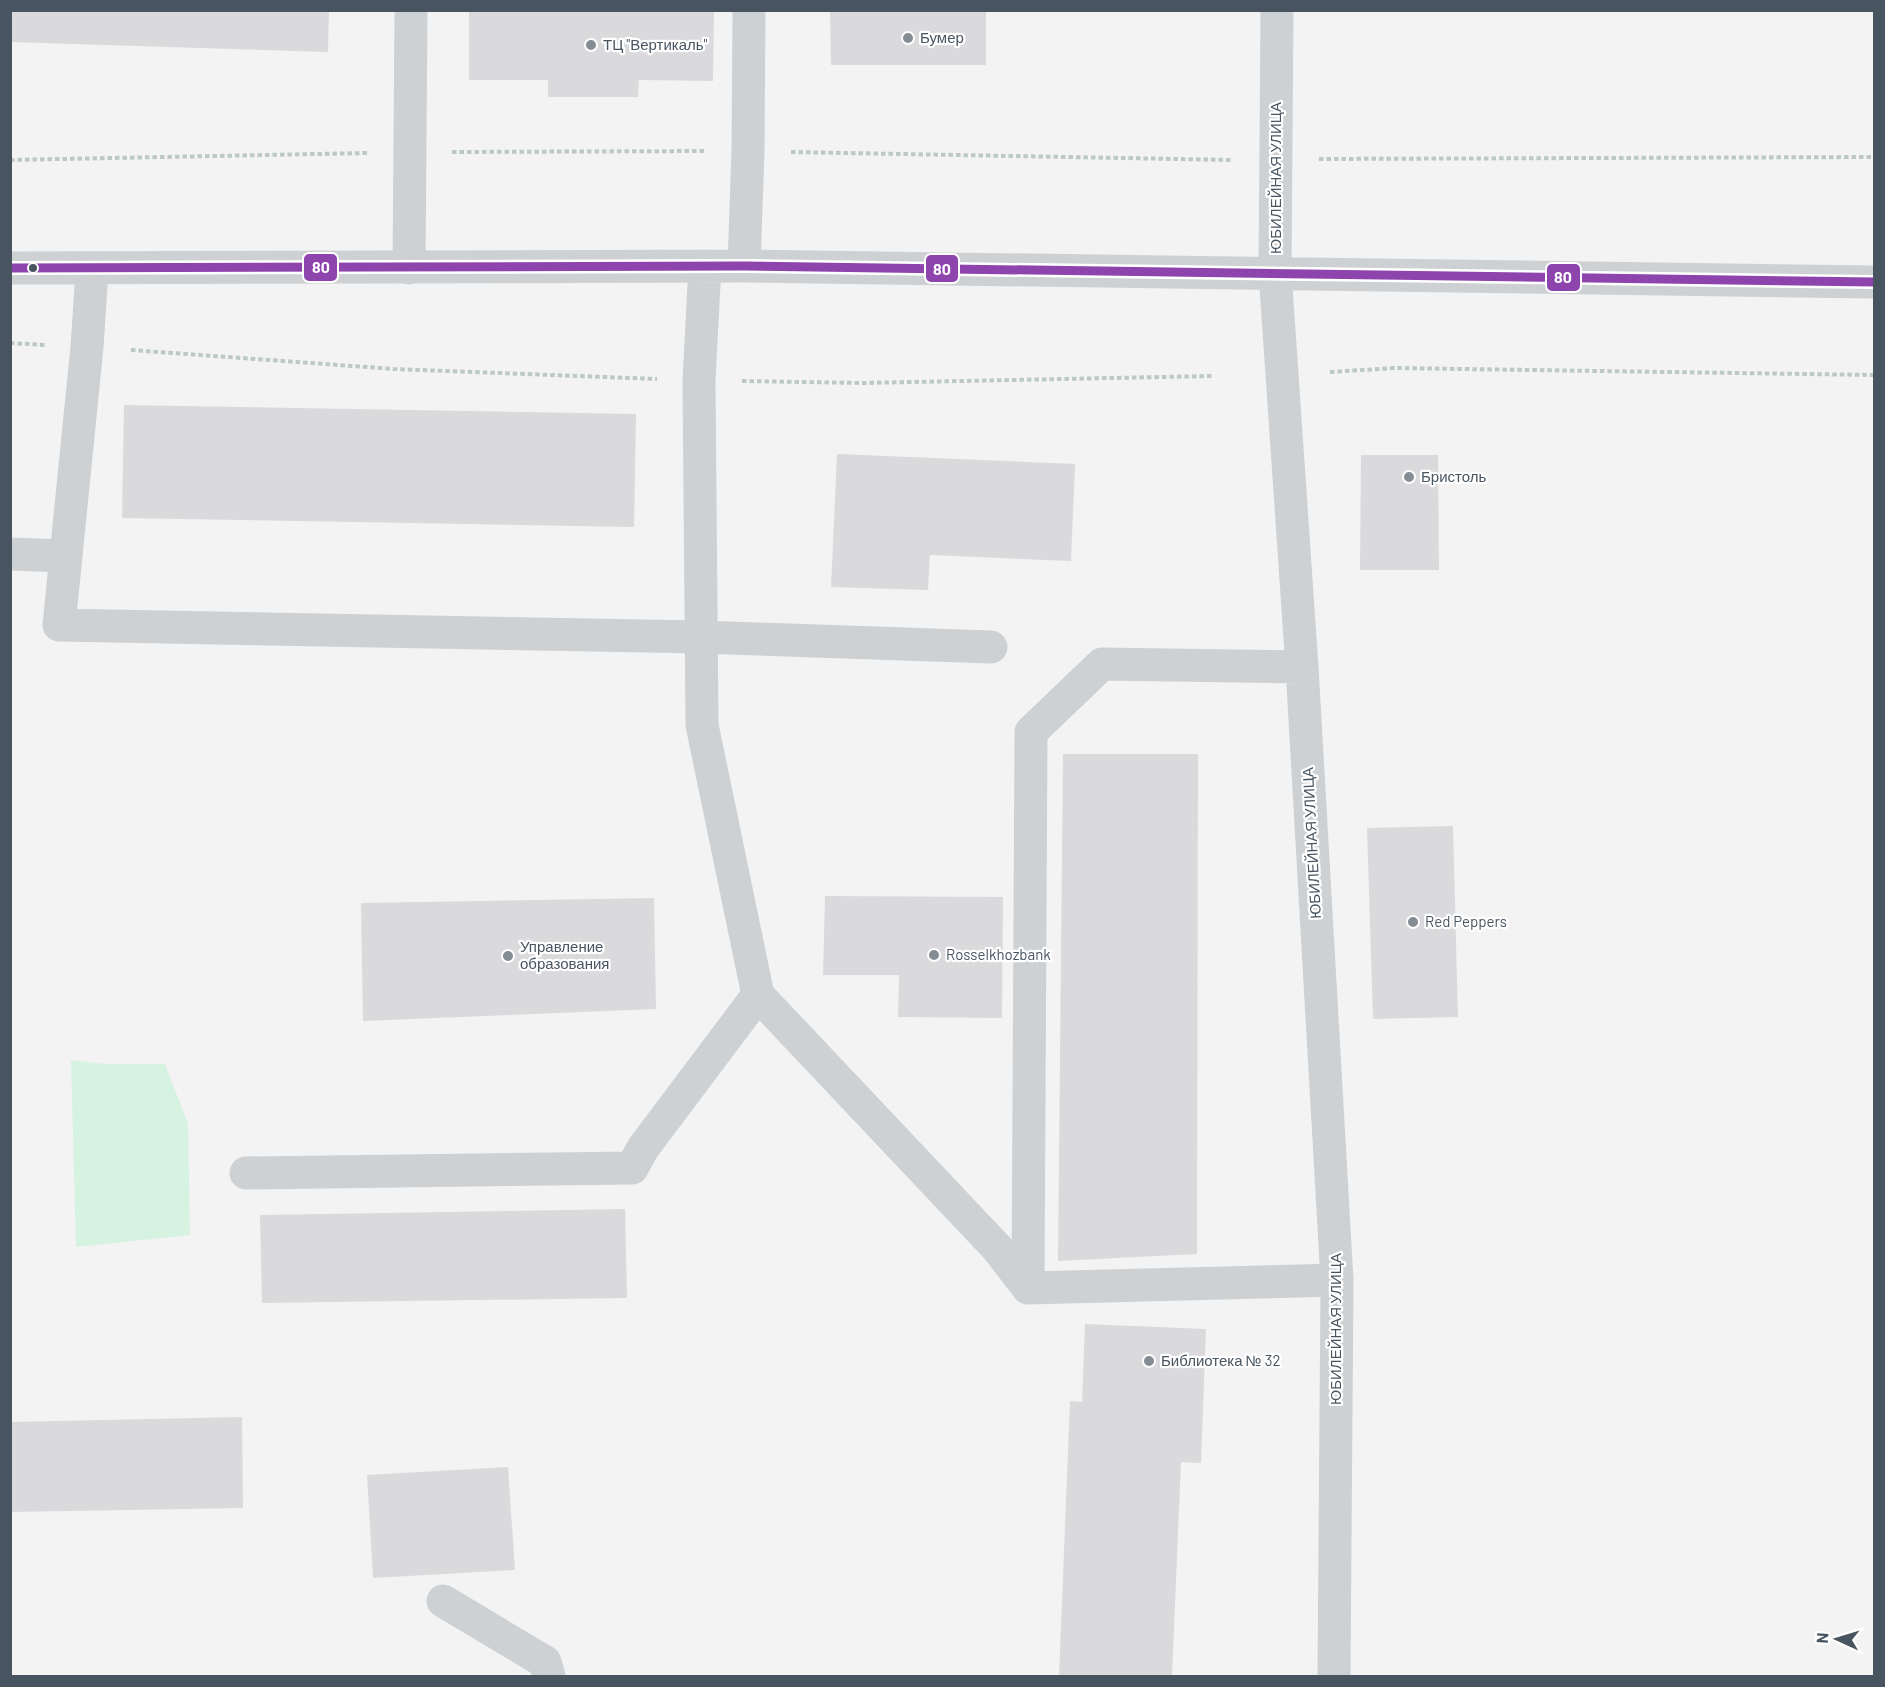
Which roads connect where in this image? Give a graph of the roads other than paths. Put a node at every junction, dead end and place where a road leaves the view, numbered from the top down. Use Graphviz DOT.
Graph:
graph roads {
  1 [pos="411,10"];
  2 [pos="749,10"];
  3 [pos="1277,10"];
  4 [pos="705,266"];
  5 [pos="744,266"];
  6 [pos="10,268"];
  7 [pos="409,268"];
  8 [pos="92,270"];
  9 [pos="1275,273"];
  10 [pos="1875,282"];
  11 [pos="10,554"];
  12 [pos="64,556"];
  13 [pos="700,638"];
  14 [pos="991,647"];
  15 [pos="1302,667"];
  16 [pos="758,995"];
  17 [pos="246,1173"];
  18 [pos="1337,1280"];
  19 [pos="1028,1288"];
  20 [pos="443,1601"];
  21 [pos="549,1677"];
  22 [pos="1334,1677"];
  1 -- 7 [label="street"];
  2 -- 5 [label="street"];
  3 -- 9 [label="street, ЮБИЛЕЙНАЯ УЛИЦА"];
  4 -- 5 [label="street"];
  4 -- 7 [label="street"];
  4 -- 13 [label="street"];
  5 -- 9 [label="street"];
  6 -- 8 [label="street"];
  7 -- 8 [label="street"];
  8 -- 12 [label="street"];
  9 -- 10 [label="street"];
  9 -- 15 [label="street, ЮБИЛЕЙНАЯ УЛИЦА"];
  11 -- 12 [label="street"];
  12 -- 13 [label="street"];
  13 -- 14 [label="street"];
  13 -- 16 [label="street"];
  15 -- 18 [label="street, ЮБИЛЕЙНАЯ УЛИЦА"];
  15 -- 19 [label="street"];
  16 -- 17 [label="street"];
  16 -- 19 [label="street"];
  18 -- 19 [label="street"];
  18 -- 22 [label="street, ЮБИЛЕЙНАЯ УЛИЦА"];
  20 -- 21 [label="street"];
}
